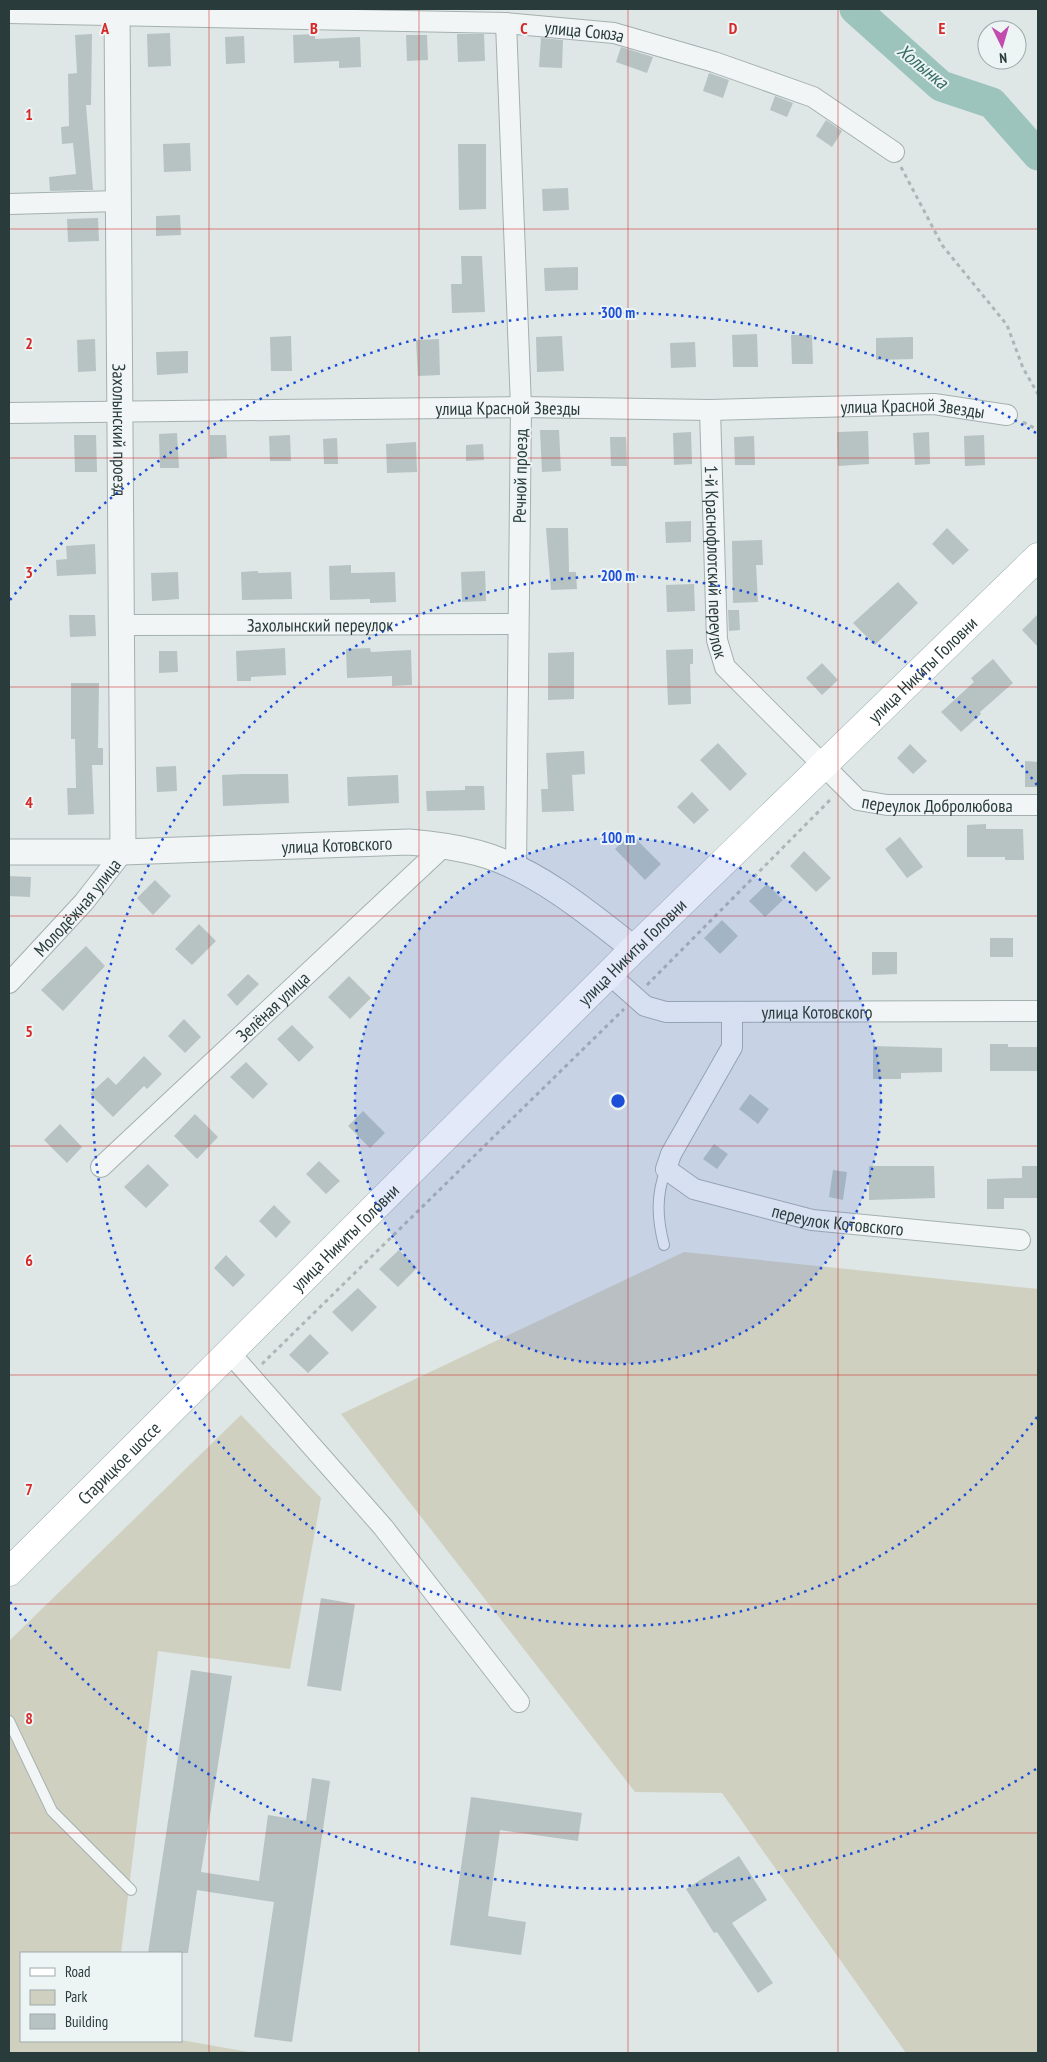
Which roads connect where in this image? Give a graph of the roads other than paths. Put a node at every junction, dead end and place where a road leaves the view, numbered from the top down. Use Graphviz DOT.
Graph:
graph roads {
  1 [pos="9,12"];
  2 [pos="117,12"];
  3 [pos="506,24"];
  4 [pos="894,152"];
  5 [pos="119,201"];
  6 [pos="9,204"];
  7 [pos="521,407"];
  8 [pos="710,410"];
  9 [pos="9,413"];
  10 [pos="119,413"];
  11 [pos="1007,414"];
  12 [pos="1038,557"];
  13 [pos="518,624"];
  14 [pos="121,625"];
  15 [pos="822,764"];
  16 [pos="1038,805"];
  17 [pos="445,845"];
  18 [pos="9,852"];
  19 [pos="123,852"];
  20 [pos="516,868"];
  21 [pos="634,949"];
  22 [pos="609,974"];
  23 [pos="9,983"];
  24 [pos="1038,1011"];
  25 [pos="732,1012"];
  26 [pos="100,1166"];
  27 [pos="666,1169"];
  28 [pos="1020,1240"];
  29 [pos="664,1245"];
  30 [pos="230,1352"];
  31 [pos="9,1572"];
  32 [pos="519,1702"];
  33 [pos="9,1721"];
  34 [pos="131,1890"];
  1 -- 2 [label="street, улица Союза"];
  2 -- 3 [label="street, улица Союза"];
  2 -- 5 [label="street, Захолынский проезд"];
  3 -- 4 [label="street, улица Союза"];
  3 -- 7 [label="street, Речной проезд"];
  5 -- 6 [label="street"];
  5 -- 10 [label="street, Захолынский проезд"];
  7 -- 8 [label="street, улица Красной Звезды"];
  7 -- 10 [label="street, улица Красной Звезды"];
  7 -- 13 [label="street, Речной проезд"];
  8 -- 11 [label="street, улица Красной Звезды"];
  8 -- 15 [label="street, 1-й Краснофлотский переулок"];
  9 -- 10 [label="street, улица Красной Звезды"];
  10 -- 14 [label="street, Захолынский проезд"];
  12 -- 15 [label="main road, улица Никиты Головни"];
  13 -- 14 [label="street, Захолынский переулок"];
  13 -- 20 [label="street, Речной проезд"];
  14 -- 19 [label="street, Захолынский проезд"];
  15 -- 16 [label="street, переулок Добролюбова"];
  15 -- 21 [label="main road, улица Никиты Головни"];
  17 -- 19 [label="street, улица Котовского"];
  17 -- 20 [label="street, улица Котовского"];
  17 -- 26 [label="street, Зелёная улица"];
  18 -- 19 [label="street, улица Котовского"];
  19 -- 23 [label="street, Молодёжная улица"];
  20 -- 21 [label="street, улица Котовского"];
  21 -- 22 [label="main road, улица Никиты Головни"];
  22 -- 25 [label="street, улица Котовского"];
  22 -- 30 [label="main road, улица Никиты Головни"];
  24 -- 25 [label="street, улица Котовского"];
  25 -- 27 [label="street"];
  27 -- 28 [label="street, переулок Котовского"];
  27 -- 29 [label="lane"];
  30 -- 31 [label="main road, Старицкое шоссе"];
  30 -- 32 [label="street"];
  33 -- 34 [label="lane"];
}
